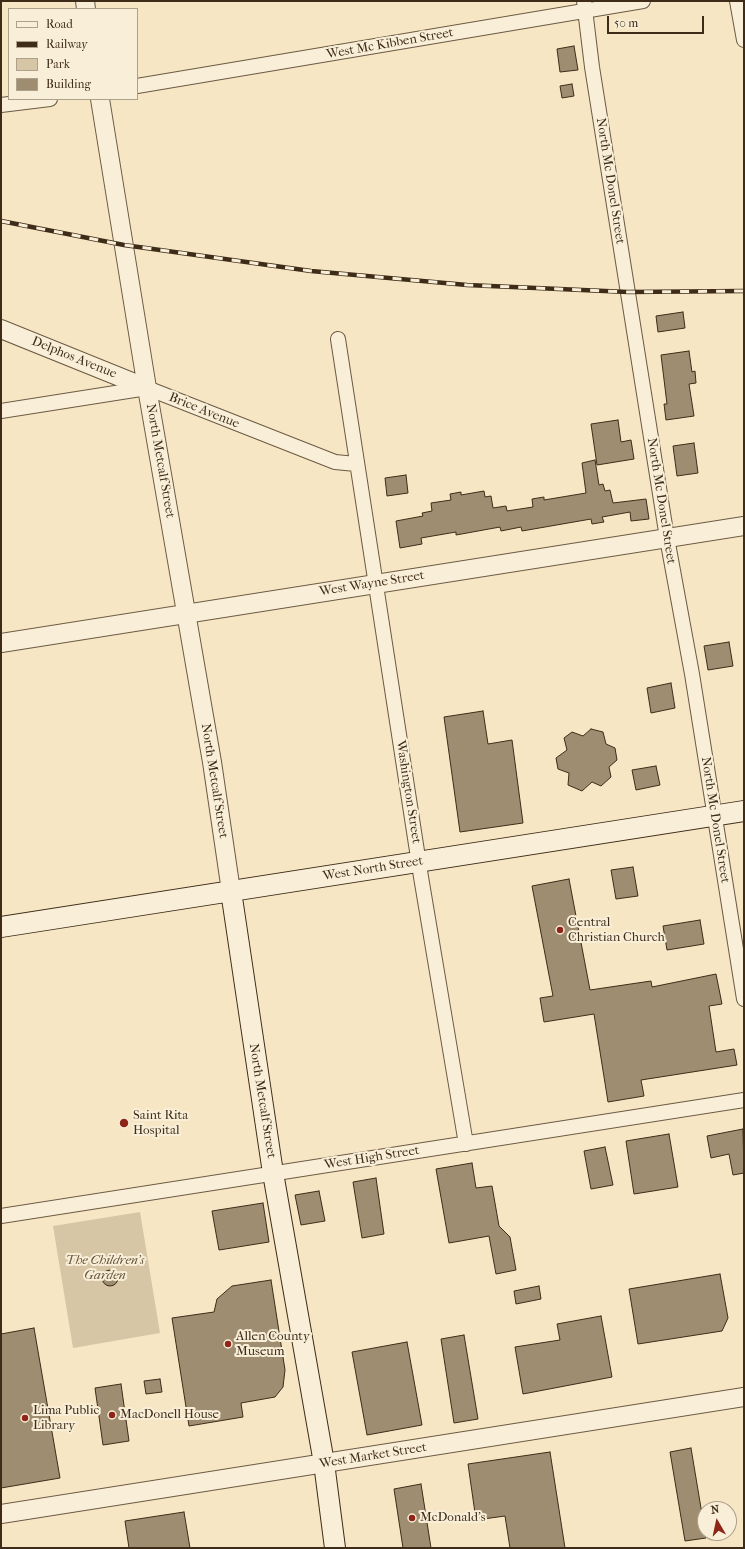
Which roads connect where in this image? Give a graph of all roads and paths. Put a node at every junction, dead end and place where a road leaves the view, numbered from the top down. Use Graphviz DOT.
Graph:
graph roads {
  1 [pos="643,1"];
  2 [pos="737,1"];
  3 [pos="585,6"];
  4 [pos="744,40"];
  5 [pos="138,86"];
  6 [pos="42,100"];
  7 [pos="100,100"];
  8 [pos="1,105"];
  9 [pos="1,329"];
  10 [pos="338,339"];
  11 [pos="147,388"];
  12 [pos="1,411"];
  13 [pos="356,464"];
  14 [pos="744,526"];
  15 [pos="667,538"];
  16 [pos="376,584"];
  17 [pos="186,614"];
  18 [pos="1,643"];
  19 [pos="744,811"];
  20 [pos="715,815"];
  21 [pos="419,862"];
  22 [pos="231,891"];
  23 [pos="1,927"];
  24 [pos="744,999"];
  25 [pos="744,1100"];
  26 [pos="466,1144"];
  27 [pos="273,1173"];
  28 [pos="1,1216"];
  29 [pos="744,1397"];
  30 [pos="324,1463"];
  31 [pos="1,1514"];
  32 [pos="335,1548"];
  1 -- 3 [label="street, West Mc Kibben Street"];
  2 -- 4 [label="street"];
  3 -- 5 [label="street, West Mc Kibben Street"];
  3 -- 15 [label="street, North Mc Donel Street"];
  6 -- 8 [label="street"];
  7 -- 11 [label="street, North Metcalf Street"];
  9 -- 11 [label="street, Delphos Avenue"];
  10 -- 13 [label="street, Washington Street"];
  11 -- 12 [label="street"];
  11 -- 13 [label="street, Brice Avenue"];
  11 -- 17 [label="street, North Metcalf Street"];
  13 -- 16 [label="street, Washington Street"];
  14 -- 15 [label="street, West Wayne Street"];
  15 -- 16 [label="street, West Wayne Street"];
  15 -- 20 [label="street, North Mc Donel Street"];
  16 -- 17 [label="street, West Wayne Street"];
  16 -- 21 [label="street, Washington Street"];
  17 -- 18 [label="street, West Wayne Street"];
  17 -- 22 [label="street, North Metcalf Street"];
  19 -- 20 [label="main road, West North Street"];
  20 -- 21 [label="main road, West North Street"];
  20 -- 24 [label="street, North Mc Donel Street"];
  21 -- 22 [label="main road, West North Street"];
  21 -- 26 [label="street, Washington Street"];
  22 -- 23 [label="main road, West North Street"];
  22 -- 27 [label="main road, North Metcalf Street"];
  25 -- 26 [label="street, West High Street"];
  26 -- 27 [label="street, West High Street"];
  27 -- 28 [label="street, West High Street"];
  27 -- 30 [label="main road, North Metcalf Street"];
  29 -- 30 [label="street, West Market Street"];
  30 -- 31 [label="street, West Market Street"];
  30 -- 32 [label="main road, North Metcalf Street"];
}
